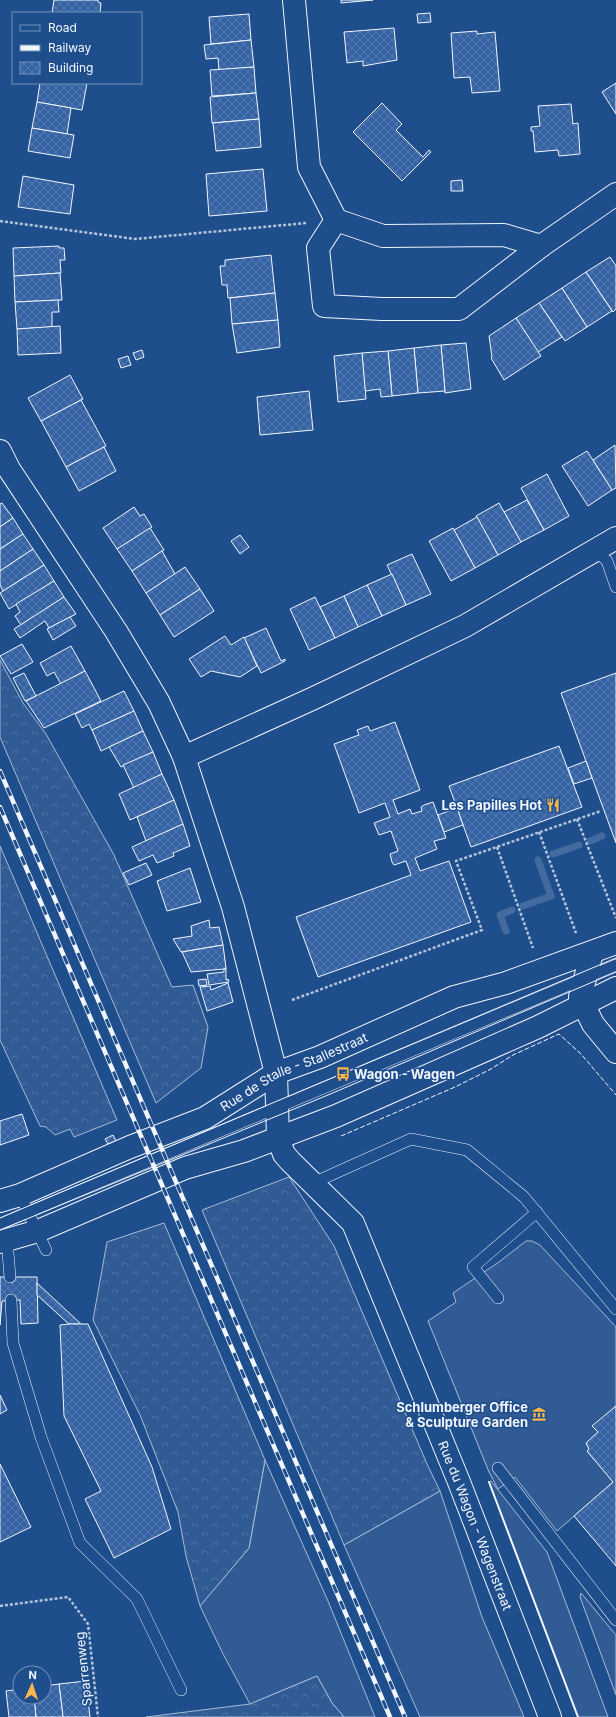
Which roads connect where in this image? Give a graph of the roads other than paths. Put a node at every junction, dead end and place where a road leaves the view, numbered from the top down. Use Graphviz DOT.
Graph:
graph roads {
  1 [pos="294,0"];
  2 [pos="610,198"];
  3 [pos="336,220"];
  4 [pos="541,246"];
  5 [pos="0,452"];
  6 [pos="616,538"];
  7 [pos="595,550"];
  8 [pos="616,587"];
  9 [pos="184,757"];
  10 [pos="616,943"];
  11 [pos="592,953"];
  12 [pos="616,965"];
  13 [pos="585,979"];
  14 [pos="616,988"];
  15 [pos="584,1004"];
  16 [pos="616,1052"];
  17 [pos="276,1073"];
  18 [pos="278,1108"];
  19 [pos="278,1138"];
  20 [pos="313,1183"];
  21 [pos="537,1212"];
  22 [pos="27,1218"];
  23 [pos="2,1235"];
  24 [pos="10,1277"];
  25 [pos="498,1298"];
  26 [pos="11,1300"];
  27 [pos="616,1309"];
  28 [pos="498,1468"];
  29 [pos="616,1620"];
  30 [pos="181,1690"];
  31 [pos="550,1717"];
  1 -- 3 [label="street"];
  2 -- 4 [label="street"];
  3 -- 4 [label="street"];
  3 -- 4 [label="street"];
  5 -- 9 [label="street, Rue du Wagon - Wagenstraat"];
  6 -- 7 [label="street"];
  7 -- 8 [label="lane"];
  7 -- 9 [label="street"];
  9 -- 17 [label="street, Rue du Wagon - Wagenstraat"];
  10 -- 11 [label="street, Rue de Stalle - Stallestraat"];
  11 -- 13 [label="street"];
  11 -- 17 [label="street, Rue de Stalle - Stallestraat"];
  12 -- 13 [label="lane, Rue de Stalle - Stallestraat"];
  13 -- 15 [label="street"];
  13 -- 18 [label="lane, Rue de Stalle - Stallestraat"];
  14 -- 15 [label="street, Rue de Stalle - Stallestraat"];
  15 -- 16 [label="street"];
  15 -- 19 [label="street, Rue de Stalle - Stallestraat"];
  17 -- 18 [label="street, Rue du Wagon - Wagenstraat"];
  17 -- 22 [label="street, Rue de Stalle - Stallestraat"];
  18 -- 19 [label="street, Rue du Wagon - Wagenstraat"];
  18 -- 22 [label="lane, Rue de Stalle - Stallestraat"];
  19 -- 20 [label="street, Rue du Wagon - Wagenstraat"];
  19 -- 22 [label="street, Rue de Stalle - Stallestraat"];
  20 -- 21 [label="lane"];
  20 -- 31 [label="street, Rue du Wagon - Wagenstraat"];
  21 -- 25 [label="lane"];
  21 -- 27 [label="lane"];
  22 -- 23 [label="street, Rue de Stalle - Stallestraat"];
  23 -- 24 [label="lane"];
  26 -- 30 [label="lane"];
  28 -- 29 [label="lane"];
}
